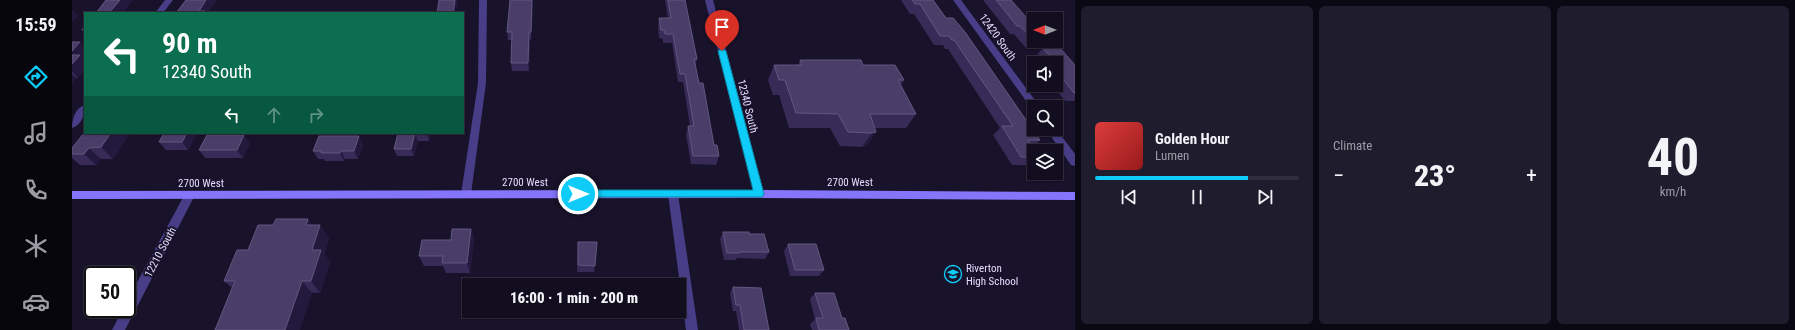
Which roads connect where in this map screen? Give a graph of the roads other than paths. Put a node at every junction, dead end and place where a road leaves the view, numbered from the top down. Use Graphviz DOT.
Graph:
graph roads {
  1 [pos="169,0"];
  2 [pos="483,0"];
  3 [pos="709,0"];
  4 [pos="957,0"];
  5 [pos="160,12"];
  6 [pos="1030,100"];
  7 [pos="84,109"];
  8 [pos="72,125"];
  9 [pos="1056,136"];
  10 [pos="1075,162"];
  11 [pos="466,194"];
  12 [pos="673,194"];
  13 [pos="759,194"];
  14 [pos="72,195"];
  15 [pos="190,195"];
  16 [pos="1075,196"];
  17 [pos="118,330"];
  18 [pos="692,330"];
  1 -- 5 [label="street"];
  2 -- 11 [label="street"];
  3 -- 13 [label="street, 12340 South"];
  4 -- 6 [label="street, 12420 South"];
  7 -- 8 [label="street"];
  9 -- 10 [label="street"];
  11 -- 12 [label="main road, 2700 West"];
  11 -- 15 [label="main road, 2700 West"];
  12 -- 13 [label="main road, 2700 West"];
  12 -- 18 [label="street"];
  13 -- 16 [label="main road, 2700 West"];
  14 -- 15 [label="main road, 2700 West"];
  15 -- 17 [label="street, 12210 South"];
}
